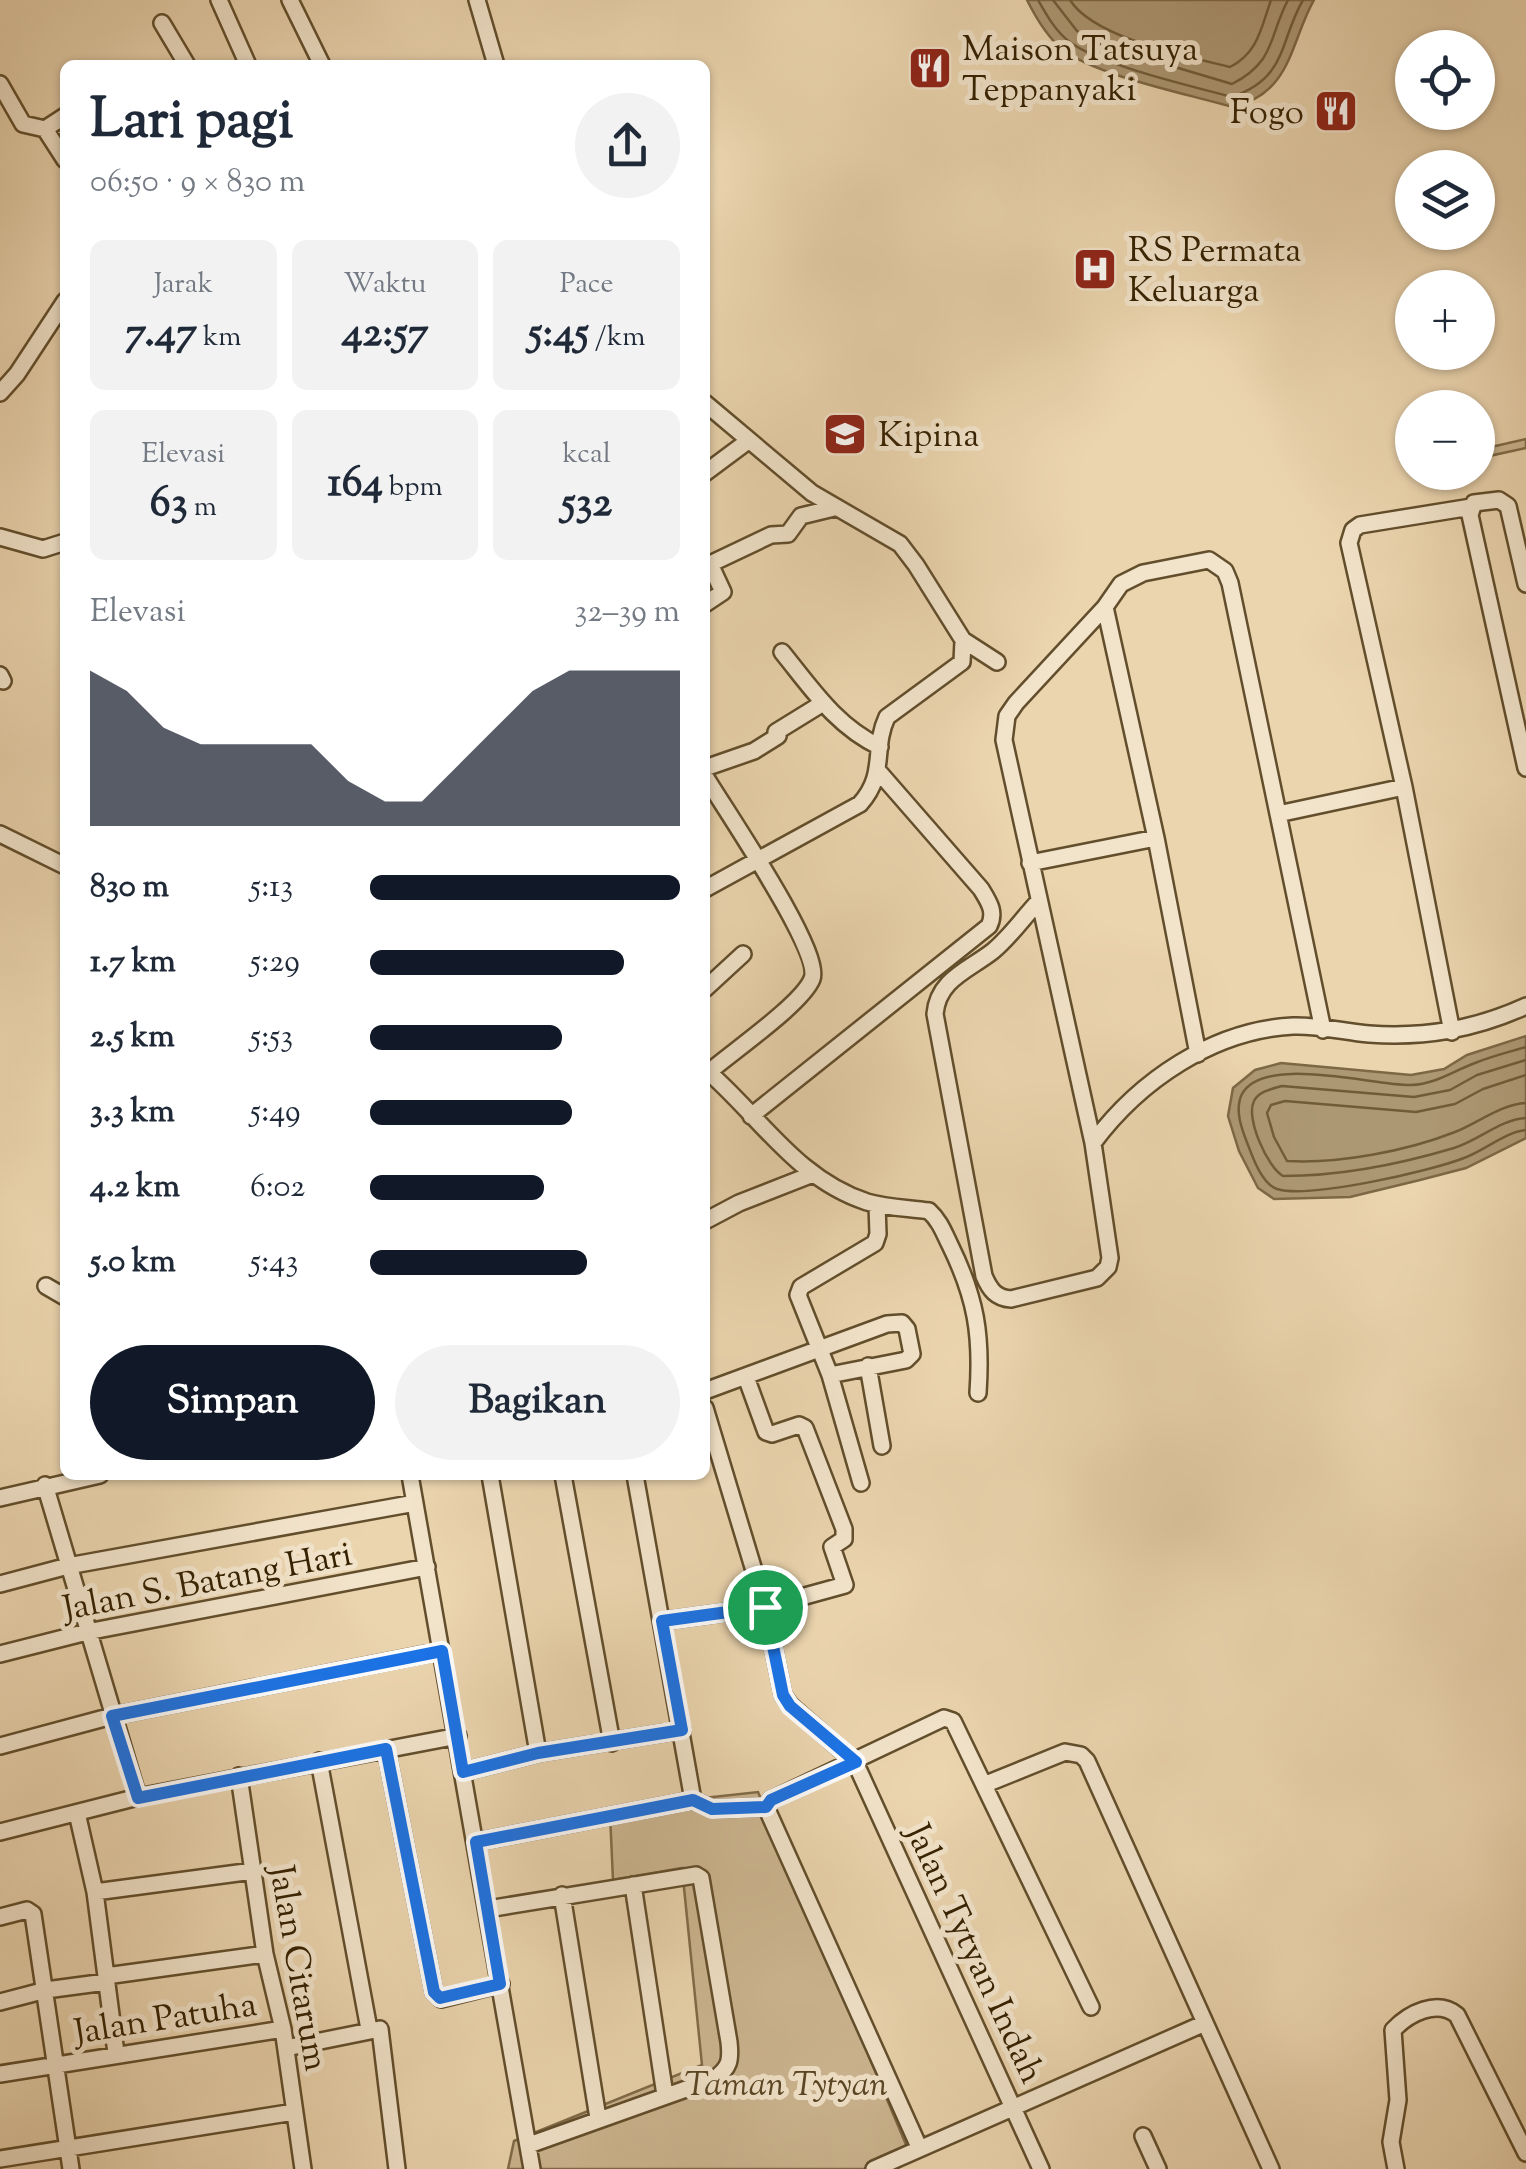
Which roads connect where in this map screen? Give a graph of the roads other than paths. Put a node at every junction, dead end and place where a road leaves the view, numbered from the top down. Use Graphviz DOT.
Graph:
graph roads {
  1 [pos="219,0"];
  2 [pos="290,0"];
  3 [pos="477,0"];
  4 [pos="162,23"];
  5 [pos="184,60"];
  6 [pos="246,60"];
  7 [pos="320,60"];
  8 [pos="495,60"];
  9 [pos="0,84"];
  10 [pos="60,119"];
  11 [pos="45,129"];
  12 [pos="60,152"];
  13 [pos="60,309"];
  14 [pos="0,393"];
  15 [pos="710,408"];
  16 [pos="748,442"];
  17 [pos="710,470"];
  18 [pos="1471,506"];
  19 [pos="834,508"];
  20 [pos="0,537"];
  21 [pos="60,544"];
  22 [pos="710,564"];
  23 [pos="710,564"];
  24 [pos="1526,584"];
  25 [pos="710,601"];
  26 [pos="1104,607"];
  27 [pos="964,640"];
  28 [pos="782,652"];
  29 [pos="998,662"];
  30 [pos="823,703"];
  31 [pos="880,748"];
  32 [pos="710,766"];
  33 [pos="1526,768"];
  34 [pos="879,772"];
  35 [pos="710,784"];
  36 [pos="1404,788"];
  37 [pos="1278,814"];
  38 [pos="0,834"];
  39 [pos="1156,838"];
  40 [pos="756,859"];
  41 [pos="1030,863"];
  42 [pos="60,864"];
  43 [pos="710,886"];
  44 [pos="1038,902"];
  45 [pos="743,954"];
  46 [pos="710,984"];
  47 [pos="1526,1006"];
  48 [pos="1323,1030"];
  49 [pos="1452,1032"];
  50 [pos="1198,1054"];
  51 [pos="710,1068"];
  52 [pos="710,1073"];
  53 [pos="751,1116"];
  54 [pos="1094,1143"];
  55 [pos="814,1174"];
  56 [pos="877,1205"];
  57 [pos="710,1218"];
  58 [pos="46,1286"];
  59 [pos="60,1294"];
  60 [pos="818,1348"];
  61 [pos="868,1366"];
  62 [pos="830,1375"];
  63 [pos="746,1377"];
  64 [pos="710,1389"];
  65 [pos="978,1393"];
  66 [pos="710,1425"];
  67 [pos="882,1446"];
  68 [pos="72,1480"];
  69 [pos="411,1480"];
  70 [pos="491,1480"];
  71 [pos="564,1480"];
  72 [pos="636,1480"];
  73 [pos="861,1483"];
  74 [pos="45,1485"];
  75 [pos="0,1498"];
  76 [pos="415,1503"];
  77 [pos="68,1566"];
  78 [pos="427,1567"];
  79 [pos="0,1584"];
  80 [pos="765,1607"];
  81 [pos="662,1621"];
  82 [pos="88,1632"];
  83 [pos="442,1651"];
  84 [pos="0,1654"];
  85 [pos="112,1716"];
  86 [pos="682,1730"];
  87 [pos="458,1736"];
  88 [pos="612,1743"];
  89 [pos="0,1746"];
  90 [pos="386,1749"];
  91 [pos="538,1753"];
  92 [pos="320,1761"];
  93 [pos="856,1762"];
  94 [pos="463,1772"];
  95 [pos="238,1776"];
  96 [pos="986,1784"];
  97 [pos="138,1798"];
  98 [pos="693,1800"];
  99 [pos="759,1806"];
  100 [pos="77,1812"];
  101 [pos="0,1832"];
  102 [pos="476,1842"];
  103 [pos="252,1871"];
  104 [pos="633,1884"];
  105 [pos="95,1892"];
  106 [pos="562,1895"];
  107 [pos="488,1909"];
  108 [pos="0,1917"];
  109 [pos="265,1954"];
  110 [pos="106,1979"];
  111 [pos="500,1984"];
  112 [pos="46,1990"];
  113 [pos="0,2002"];
  114 [pos="1091,2007"];
  115 [pos="1205,2023"];
  116 [pos="283,2028"];
  117 [pos="369,2030"];
  118 [pos="286,2048"];
  119 [pos="116,2053"];
  120 [pos="56,2065"];
  121 [pos="0,2074"];
  122 [pos="666,2096"];
  123 [pos="1013,2108"];
  124 [pos="294,2112"];
  125 [pos="598,2118"];
  126 [pos="1144,2136"];
  127 [pos="529,2145"];
  128 [pos="67,2146"];
  129 [pos="919,2147"];
  130 [pos="1526,2154"];
  131 [pos="0,2159"];
  132 [pos="70,2169"];
  133 [pos="304,2169"];
  134 [pos="397,2169"];
  135 [pos="532,2169"];
  136 [pos="874,2169"];
  137 [pos="1041,2169"];
  138 [pos="1158,2169"];
  139 [pos="1270,2169"];
  140 [pos="1396,2169"];
  1 -- 6 [label="street"];
  2 -- 7 [label="street"];
  3 -- 8 [label="street"];
  4 -- 5 [label="street"];
  9 -- 11 [label="street"];
  10 -- 11 [label="street"];
  11 -- 12 [label="street"];
  13 -- 14 [label="street"];
  15 -- 16 [label="street"];
  16 -- 17 [label="street"];
  16 -- 19 [label="street"];
  18 -- 24 [label="street"];
  18 -- 33 [label="street"];
  18 -- 36 [label="street"];
  19 -- 23 [label="street"];
  19 -- 27 [label="street"];
  20 -- 21 [label="street"];
  22 -- 25 [label="street"];
  26 -- 37 [label="street"];
  26 -- 39 [label="street"];
  26 -- 41 [label="street"];
  27 -- 29 [label="street"];
  27 -- 31 [label="street"];
  28 -- 30 [label="street"];
  30 -- 31 [label="street"];
  30 -- 32 [label="street"];
  31 -- 34 [label="street"];
  34 -- 40 [label="street"];
  34 -- 53 [label="street"];
  35 -- 40 [label="street"];
  36 -- 37 [label="street"];
  36 -- 49 [label="street"];
  37 -- 48 [label="street"];
  38 -- 42 [label="street"];
  39 -- 41 [label="street"];
  39 -- 50 [label="street"];
  40 -- 43 [label="street"];
  40 -- 51 [label="street"];
  41 -- 44 [label="street"];
  44 -- 54 [label="street"];
  44 -- 54 [label="street"];
  45 -- 46 [label="street"];
  47 -- 49 [label="street"];
  48 -- 49 [label="street"];
  48 -- 50 [label="street"];
  50 -- 54 [label="street"];
  52 -- 53 [label="street"];
  53 -- 55 [label="street"];
  55 -- 56 [label="street"];
  55 -- 57 [label="street"];
  56 -- 60 [label="street"];
  56 -- 65 [label="street"];
  58 -- 59 [label="street"];
  60 -- 61 [label="street"];
  60 -- 62 [label="street"];
  60 -- 63 [label="street"];
  61 -- 62 [label="street"];
  61 -- 67 [label="street"];
  62 -- 73 [label="street"];
  63 -- 64 [label="street"];
  63 -- 80 [label="street"];
  66 -- 80 [label="street"];
  68 -- 74 [label="street"];
  69 -- 76 [label="street"];
  70 -- 91 [label="street"];
  71 -- 88 [label="street"];
  72 -- 81 [label="street"];
  74 -- 75 [label="street"];
  74 -- 77 [label="street"];
  76 -- 77 [label="street"];
  76 -- 78 [label="street"];
  77 -- 79 [label="street"];
  77 -- 82 [label="street"];
  78 -- 82 [label="street, Jalan S. Batang Hari"];
  78 -- 83 [label="street"];
  80 -- 81 [label="street"];
  80 -- 93 [label="street"];
  81 -- 86 [label="street"];
  82 -- 84 [label="street, Jalan S. Batang Hari"];
  82 -- 85 [label="street"];
  83 -- 85 [label="street"];
  83 -- 87 [label="street"];
  85 -- 89 [label="street"];
  85 -- 97 [label="street"];
  86 -- 88 [label="street"];
  86 -- 98 [label="street"];
  87 -- 90 [label="street"];
  87 -- 94 [label="street"];
  88 -- 91 [label="street"];
  90 -- 92 [label="street"];
  90 -- 111 [label="street"];
  91 -- 94 [label="street"];
  92 -- 95 [label="street"];
  92 -- 117 [label="street"];
  93 -- 96 [label="street"];
  93 -- 99 [label="street"];
  93 -- 123 [label="street, Jalan Tytyan Indah"];
  94 -- 102 [label="street"];
  95 -- 97 [label="street"];
  95 -- 103 [label="street, Jalan Citarum"];
  96 -- 114 [label="street"];
  96 -- 115 [label="street"];
  97 -- 100 [label="street"];
  98 -- 99 [label="street"];
  98 -- 102 [label="street"];
  99 -- 129 [label="street"];
  100 -- 101 [label="street"];
  100 -- 105 [label="street"];
  102 -- 107 [label="street"];
  103 -- 105 [label="street"];
  103 -- 109 [label="street, Jalan Citarum"];
  104 -- 106 [label="street"];
  104 -- 122 [label="street"];
  104 -- 122 [label="street"];
  105 -- 110 [label="street"];
  106 -- 107 [label="street"];
  106 -- 125 [label="street"];
  107 -- 111 [label="street"];
  108 -- 112 [label="street"];
  109 -- 110 [label="street"];
  109 -- 116 [label="street, Jalan Citarum"];
  110 -- 112 [label="street"];
  110 -- 119 [label="street"];
  111 -- 127 [label="street"];
  112 -- 113 [label="street"];
  112 -- 120 [label="street"];
  115 -- 123 [label="street"];
  115 -- 139 [label="street"];
  116 -- 118 [label="street, Jalan Citarum"];
  116 -- 119 [label="street, Jalan Patuha"];
  117 -- 118 [label="street"];
  117 -- 134 [label="street"];
  118 -- 124 [label="street, Jalan Citarum"];
  119 -- 120 [label="street, Jalan Patuha"];
  120 -- 121 [label="street, Jalan Patuha"];
  120 -- 128 [label="street"];
  122 -- 125 [label="street"];
  123 -- 129 [label="street"];
  123 -- 137 [label="street, Jalan Tytyan Indah"];
  124 -- 128 [label="street"];
  124 -- 133 [label="street, Jalan Citarum"];
  125 -- 127 [label="street"];
  126 -- 138 [label="street"];
  127 -- 135 [label="street"];
  128 -- 131 [label="street"];
  128 -- 132 [label="street"];
  129 -- 136 [label="street"];
  130 -- 140 [label="street"];
}
